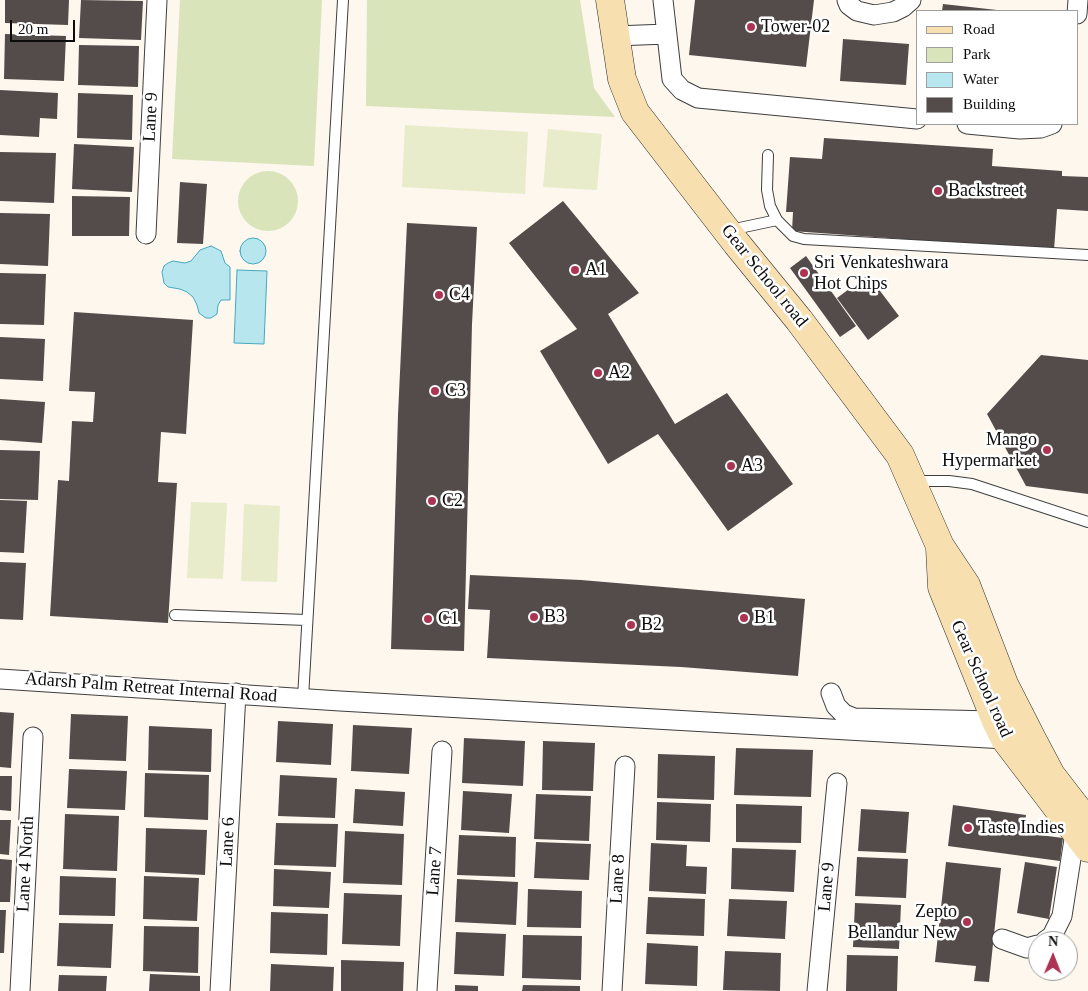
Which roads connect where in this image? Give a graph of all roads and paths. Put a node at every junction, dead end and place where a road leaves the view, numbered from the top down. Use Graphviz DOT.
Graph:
graph roads {
  1 [pos="157,0"];
  2 [pos="343,0"];
  3 [pos="610,0"];
  4 [pos="663,0"];
  5 [pos="847,0"];
  6 [pos="911,0"];
  7 [pos="667,34"];
  8 [pos="616,36"];
  9 [pos="916,119"];
  10 [pos="978,125"];
  11 [pos="1049,125"];
  12 [pos="768,155"];
  13 [pos="777,220"];
  14 [pos="727,231"];
  15 [pos="146,234"];
  16 [pos="1088,255"];
  17 [pos="913,483"];
  18 [pos="1088,522"];
  19 [pos="940,546"];
  20 [pos="175,615"];
  21 [pos="306,620"];
  22 [pos="0,679"];
  23 [pos="236,693"];
  24 [pos="831,693"];
  25 [pos="303,698"];
  26 [pos="1000,730"];
  27 [pos="33,737"];
  28 [pos="442,751"];
  29 [pos="1032,760"];
  30 [pos="625,766"];
  31 [pos="837,783"];
  32 [pos="1084,834"];
  33 [pos="1054,931"];
  34 [pos="1002,940"];
  35 [pos="1028,948"];
  36 [pos="20,991"];
  37 [pos="220,991"];
  38 [pos="427,991"];
  39 [pos="612,991"];
  40 [pos="817,991"];
  1 -- 15 [label="street, Lane 9"];
  2 -- 21 [label="lane"];
  3 -- 8 [label="main road, Gear School road"];
  4 -- 7 [label="street"];
  5 -- 6 [label="street"];
  7 -- 8 [label="street"];
  7 -- 9 [label="street"];
  8 -- 14 [label="main road, Gear School road"];
  10 -- 11 [label="street"];
  12 -- 13 [label="lane"];
  13 -- 14 [label="lane"];
  13 -- 16 [label="lane"];
  14 -- 17 [label="main road, Gear School road"];
  17 -- 18 [label="lane"];
  17 -- 19 [label="main road, Gear School road"];
  19 -- 26 [label="main road, Gear School road"];
  19 -- 29 [label="main road, Gear School road"];
  20 -- 21 [label="lane"];
  21 -- 25 [label="lane"];
  22 -- 23 [label="street, Adarsh Palm Retreat Internal Road"];
  23 -- 25 [label="street, Adarsh Palm Retreat Internal Road"];
  23 -- 37 [label="street, Lane 6"];
  24 -- 26 [label="street"];
  25 -- 26 [label="street, Adarsh Palm Retreat Internal Road"];
  26 -- 29 [label="main road, Gear School road"];
  27 -- 36 [label="street, Lane 4 North"];
  28 -- 38 [label="street, Lane 7"];
  29 -- 32 [label="main road, Gear School road"];
  30 -- 39 [label="street, Lane 8"];
  31 -- 40 [label="street, Lane 9"];
  32 -- 33 [label="street"];
  34 -- 35 [label="street"];
}
